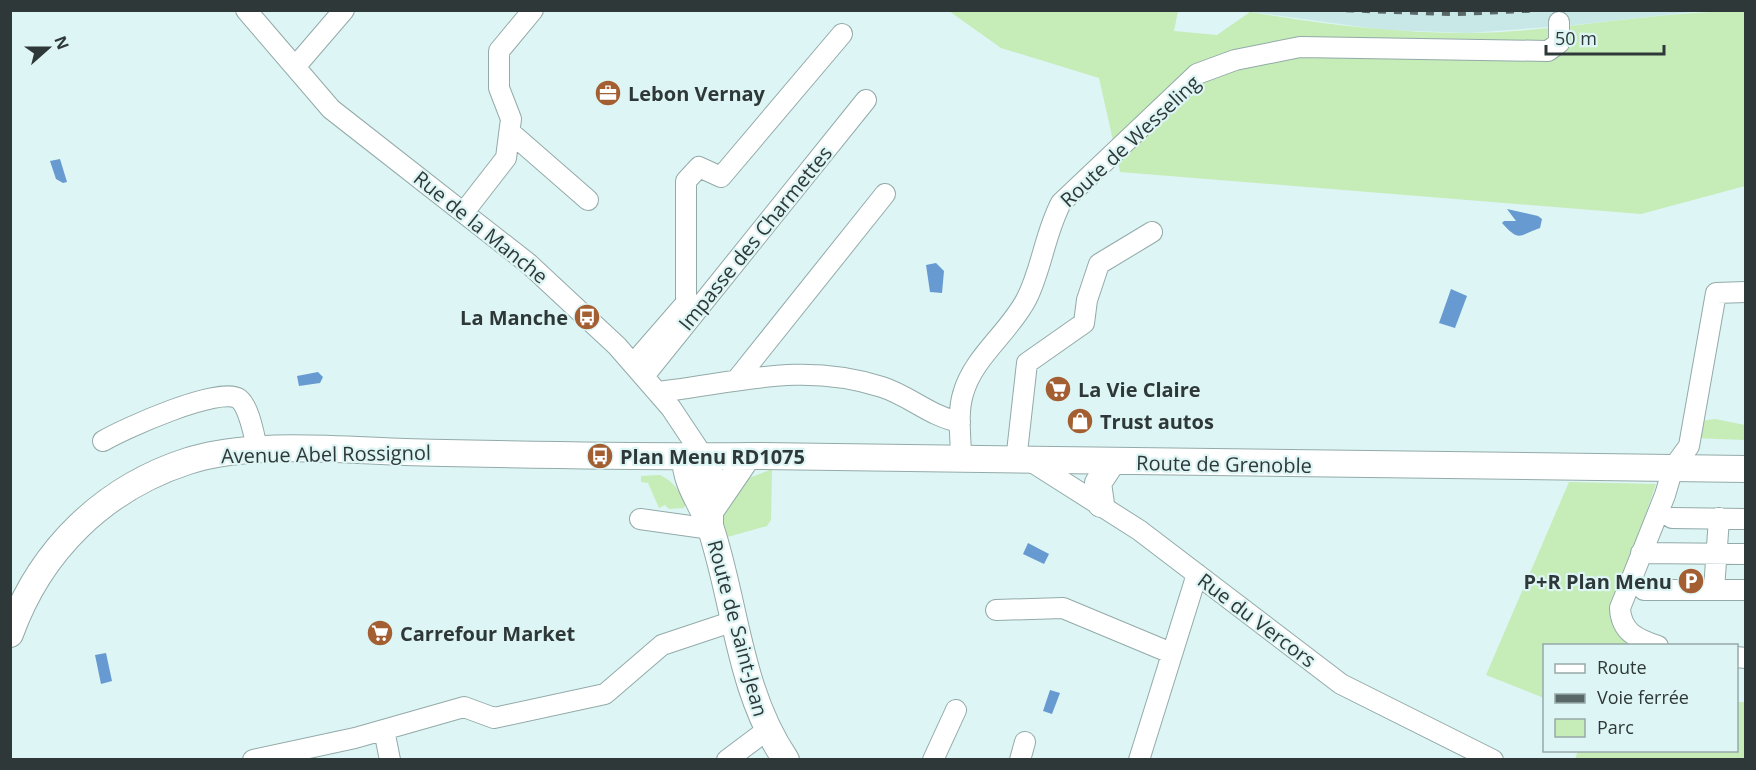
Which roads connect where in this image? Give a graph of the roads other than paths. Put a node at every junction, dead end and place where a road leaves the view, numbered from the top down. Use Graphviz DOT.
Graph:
graph roads {
  1 [pos="246,10"];
  2 [pos="344,10"];
  3 [pos="533,10"];
  4 [pos="1559,22"];
  5 [pos="842,34"];
  6 [pos="295,67"];
  7 [pos="866,100"];
  8 [pos="510,132"];
  9 [pos="885,194"];
  10 [pos="588,200"];
  11 [pos="464,212"];
  12 [pos="1152,232"];
  13 [pos="1746,292"];
  14 [pos="639,370"];
  15 [pos="738,378"];
  16 [pos="657,392"];
  17 [pos="960,422"];
  18 [pos="103,441"];
  19 [pos="258,451"];
  20 [pos="694,456"];
  21 [pos="748,456"];
  22 [pos="961,458"];
  23 [pos="1024,461"];
  24 [pos="1081,462"];
  25 [pos="1112,462"];
  26 [pos="1673,468"];
  27 [pos="1746,469"];
  28 [pos="1097,502"];
  29 [pos="1672,518"];
  30 [pos="1719,518"];
  31 [pos="640,519"];
  32 [pos="1746,519"];
  33 [pos="711,522"];
  34 [pos="1641,553"];
  35 [pos="1718,554"];
  36 [pos="1746,554"];
  37 [pos="1197,574"];
  38 [pos="1644,590"];
  39 [pos="1714,590"];
  40 [pos="1746,590"];
  41 [pos="996,610"];
  42 [pos="734,621"];
  43 [pos="10,634"];
  44 [pos="1654,644"];
  45 [pos="1171,653"];
  46 [pos="956,710"];
  47 [pos="384,730"];
  48 [pos="767,730"];
  49 [pos="253,759"];
  50 [pos="390,759"];
  51 [pos="727,759"];
  52 [pos="786,759"];
  53 [pos="933,759"];
  54 [pos="1138,759"];
  55 [pos="1493,759"];
  1 -- 6 [label="street, Rue de la Manche"];
  2 -- 6 [label="street"];
  3 -- 8 [label="street"];
  4 -- 17 [label="street, Route de Wesseling"];
  5 -- 14 [label="street"];
  6 -- 11 [label="street, Rue de la Manche"];
  7 -- 14 [label="street, Impasse des Charmettes"];
  8 -- 10 [label="street"];
  8 -- 11 [label="street"];
  9 -- 15 [label="street"];
  11 -- 14 [label="street, Rue de la Manche"];
  12 -- 23 [label="street"];
  13 -- 26 [label="street"];
  14 -- 16 [label="street, Rue de la Manche"];
  15 -- 16 [label="street"];
  15 -- 17 [label="street"];
  16 -- 20 [label="street, Rue de la Manche"];
  17 -- 22 [label="street, Route de Wesseling"];
  18 -- 19 [label="street"];
  19 -- 20 [label="main road, Avenue Abel Rossignol"];
  19 -- 43 [label="main road, Avenue Abel Rossignol"];
  20 -- 21 [label="main road, Route de Grenoble"];
  20 -- 33 [label="main road, Route de Saint-Jean"];
  21 -- 22 [label="main road, Route de Grenoble"];
  21 -- 33 [label="main road"];
  22 -- 23 [label="main road, Route de Grenoble"];
  23 -- 24 [label="main road, Route de Grenoble"];
  23 -- 28 [label="street, Rue du Vercors"];
  24 -- 25 [label="main road, Route de Grenoble"];
  24 -- 28 [label="main road"];
  25 -- 26 [label="main road, Route de Grenoble"];
  25 -- 28 [label="main road"];
  26 -- 27 [label="main road, Route de Grenoble"];
  26 -- 34 [label="street"];
  28 -- 37 [label="street, Rue du Vercors"];
  29 -- 30 [label="street"];
  30 -- 32 [label="street"];
  30 -- 35 [label="street"];
  31 -- 33 [label="street"];
  33 -- 42 [label="main road, Route de Saint-Jean"];
  34 -- 35 [label="street"];
  34 -- 44 [label="street"];
  35 -- 36 [label="street"];
  35 -- 39 [label="street"];
  37 -- 45 [label="street"];
  37 -- 55 [label="street, Rue du Vercors"];
  38 -- 39 [label="street"];
  39 -- 40 [label="street"];
  41 -- 45 [label="street"];
  42 -- 47 [label="street"];
  42 -- 48 [label="main road, Route de Saint-Jean"];
  45 -- 54 [label="street"];
  46 -- 53 [label="street"];
  47 -- 49 [label="street"];
  47 -- 50 [label="street"];
  48 -- 51 [label="street"];
  48 -- 52 [label="main road, Route de Saint-Jean"];
}
